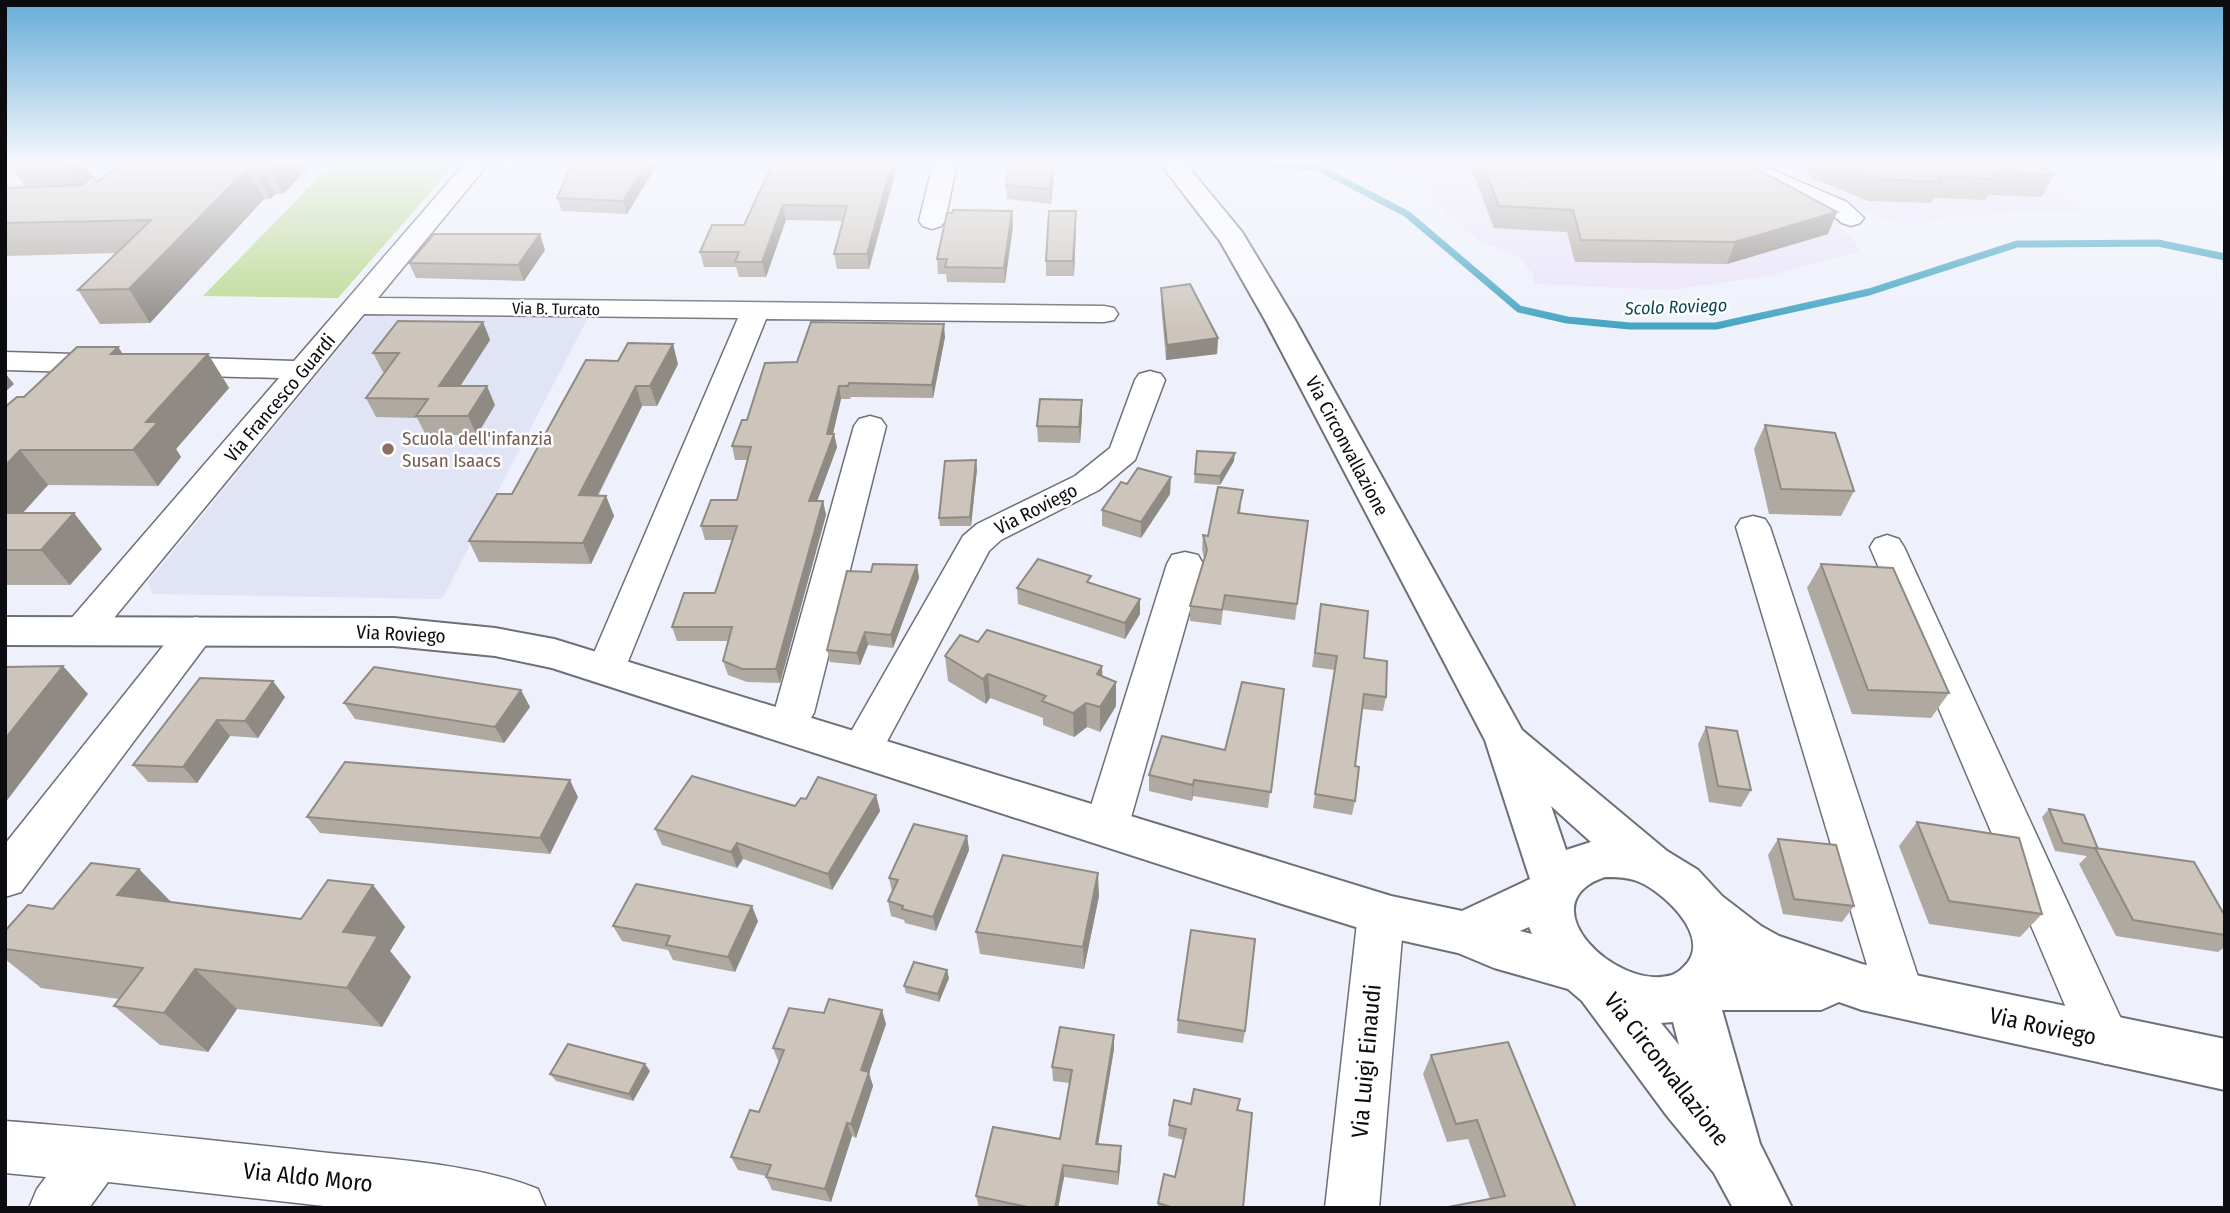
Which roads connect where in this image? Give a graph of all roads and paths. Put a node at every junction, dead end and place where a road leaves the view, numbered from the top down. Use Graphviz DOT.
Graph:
graph roads {
  1 [pos="430,220"];
  2 [pos="1217,220"];
  3 [pos="358,306"];
  4 [pos="755,311"];
  5 [pos="1104,314"];
  6 [pos="5,361"];
  7 [pos="80,363"];
  8 [pos="304,370"];
  9 [pos="1150,380"];
  10 [pos="52,390"];
  11 [pos="870,426"];
  12 [pos="1753,527"];
  13 [pos="1887,547"];
  14 [pos="1185,564"];
  15 [pos="5,631"];
  16 [pos="82,631"];
  17 [pos="196,631"];
  18 [pos="606,669"];
  19 [pos="785,726"];
  20 [pos="1506,740"];
  21 [pos="861,751"];
  22 [pos="1106,828"];
  23 [pos="1651,865"];
  24 [pos="5,878"];
  25 [pos="1553,887"];
  26 [pos="1705,911"];
  27 [pos="1381,914"];
  28 [pos="1464,933"];
  29 [pos="1590,977"];
  30 [pos="1696,988"];
  31 [pos="1881,991"];
  32 [pos="2105,1040"];
  33 [pos="2225,1065"];
  34 [pos="5,1147"];
  35 [pos="1734,1153"];
  36 [pos="96,1154"];
  37 [pos="56,1208"];
  38 [pos="519,1208"];
  39 [pos="1352,1208"];
  40 [pos="1764,1208"];
  1 -- 3 [label="street, Via Francesco Guardi"];
  2 -- 20 [label="main road, Via Circonvallazione"];
  3 -- 4 [label="street, Via B. Turcato"];
  3 -- 8 [label="street, Via Francesco Guardi"];
  4 -- 5 [label="street, Via B. Turcato"];
  4 -- 18 [label="street"];
  6 -- 7 [label="street"];
  7 -- 8 [label="street"];
  7 -- 10 [label="street"];
  8 -- 16 [label="street, Via Francesco Guardi"];
  9 -- 21 [label="street, Via Roviego"];
  11 -- 19 [label="street"];
  12 -- 31 [label="street"];
  13 -- 32 [label="street"];
  14 -- 22 [label="street"];
  15 -- 16 [label="main road, Via Roviego"];
  16 -- 17 [label="main road, Via Roviego"];
  17 -- 18 [label="main road, Via Roviego"];
  17 -- 24 [label="street"];
  18 -- 19 [label="main road, Via Roviego"];
  19 -- 21 [label="main road, Via Roviego"];
  20 -- 23 [label="main road, Via Circonvallazione"];
  20 -- 25 [label="main road, Via Circonvallazione"];
  21 -- 22 [label="main road, Via Roviego"];
  22 -- 27 [label="main road, Via Roviego"];
  23 -- 25 [label="main road"];
  23 -- 26 [label="main road"];
  25 -- 28 [label="main road"];
  25 -- 29 [label="main road"];
  26 -- 30 [label="main road"];
  26 -- 31 [label="main road"];
  27 -- 28 [label="main road, Via Roviego"];
  27 -- 39 [label="street, Via Luigi Einaudi"];
  28 -- 29 [label="main road, Via Roviego"];
  29 -- 30 [label="main road"];
  29 -- 35 [label="main road, Via Circonvallazione"];
  30 -- 31 [label="main road"];
  30 -- 35 [label="main road, Via Circonvallazione"];
  31 -- 32 [label="main road, Via Roviego"];
  32 -- 33 [label="main road, Via Roviego"];
  34 -- 36 [label="street, Via Aldo Moro"];
  35 -- 40 [label="main road, Via Circonvallazione"];
  36 -- 37 [label="street"];
  36 -- 38 [label="street, Via Aldo Moro"];
}
